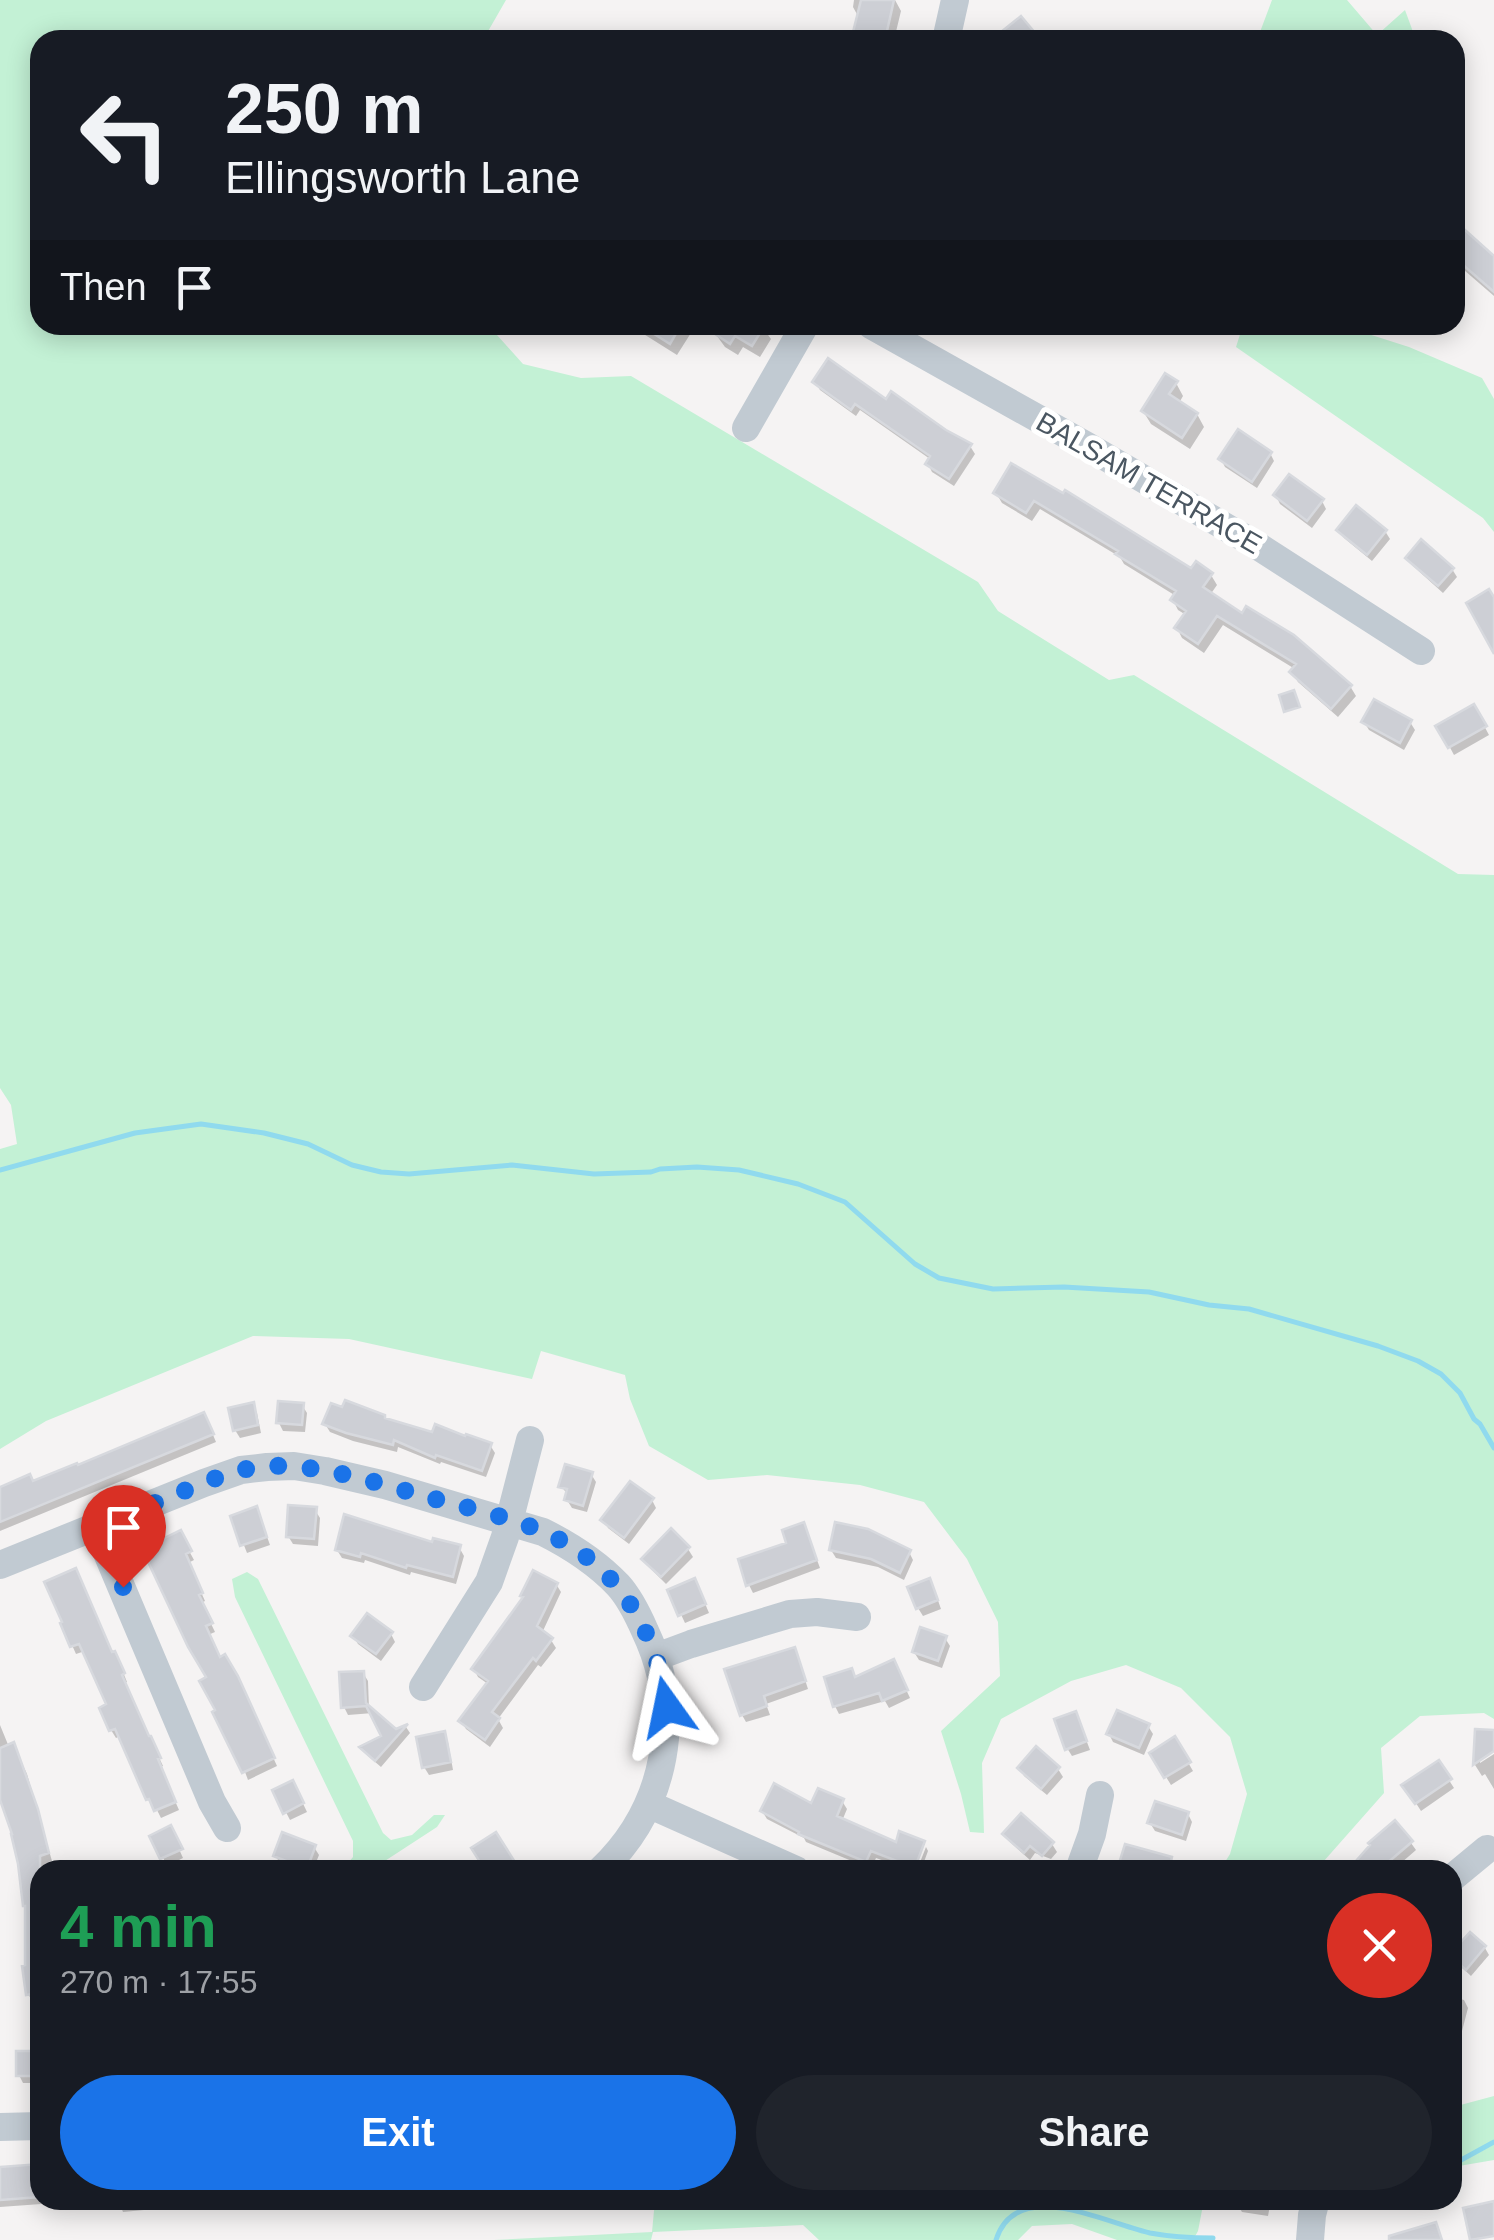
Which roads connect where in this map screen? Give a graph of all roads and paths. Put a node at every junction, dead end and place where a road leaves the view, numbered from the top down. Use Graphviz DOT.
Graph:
graph roads {
  1 [pos="955,0"];
  2 [pos="948,30"];
  3 [pos="799,335"];
  4 [pos="888,335"];
  5 [pos="746,428"];
  6 [pos="1421,652"];
  7 [pos="530,1440"];
  8 [pos="509,1521"];
  9 [pos="96,1527"];
  10 [pos="0,1565"];
  11 [pos="857,1618"];
  12 [pos="656,1657"];
  13 [pos="423,1687"];
  14 [pos="1100,1795"];
  15 [pos="648,1804"];
  16 [pos="227,1828"];
  17 [pos="1487,1849"];
  18 [pos="610,1860"];
  19 [pos="774,1860"];
  20 [pos="1083,1860"];
  21 [pos="1462,1870"];
  22 [pos="30,2126"];
  23 [pos="0,2127"];
  24 [pos="1314,2210"];
  25 [pos="1310,2240"];
  1 -- 2 [label="street"];
  3 -- 5 [label="street"];
  4 -- 6 [label="street, BALSAM TERRACE"];
  7 -- 8 [label="street"];
  8 -- 9 [label="street"];
  8 -- 12 [label="street"];
  8 -- 13 [label="street"];
  9 -- 10 [label="street"];
  9 -- 16 [label="street"];
  11 -- 12 [label="street"];
  12 -- 15 [label="street"];
  14 -- 20 [label="street"];
  15 -- 18 [label="street"];
  15 -- 19 [label="street"];
  17 -- 21 [label="street"];
  22 -- 23 [label="street"];
  24 -- 25 [label="street"];
}
